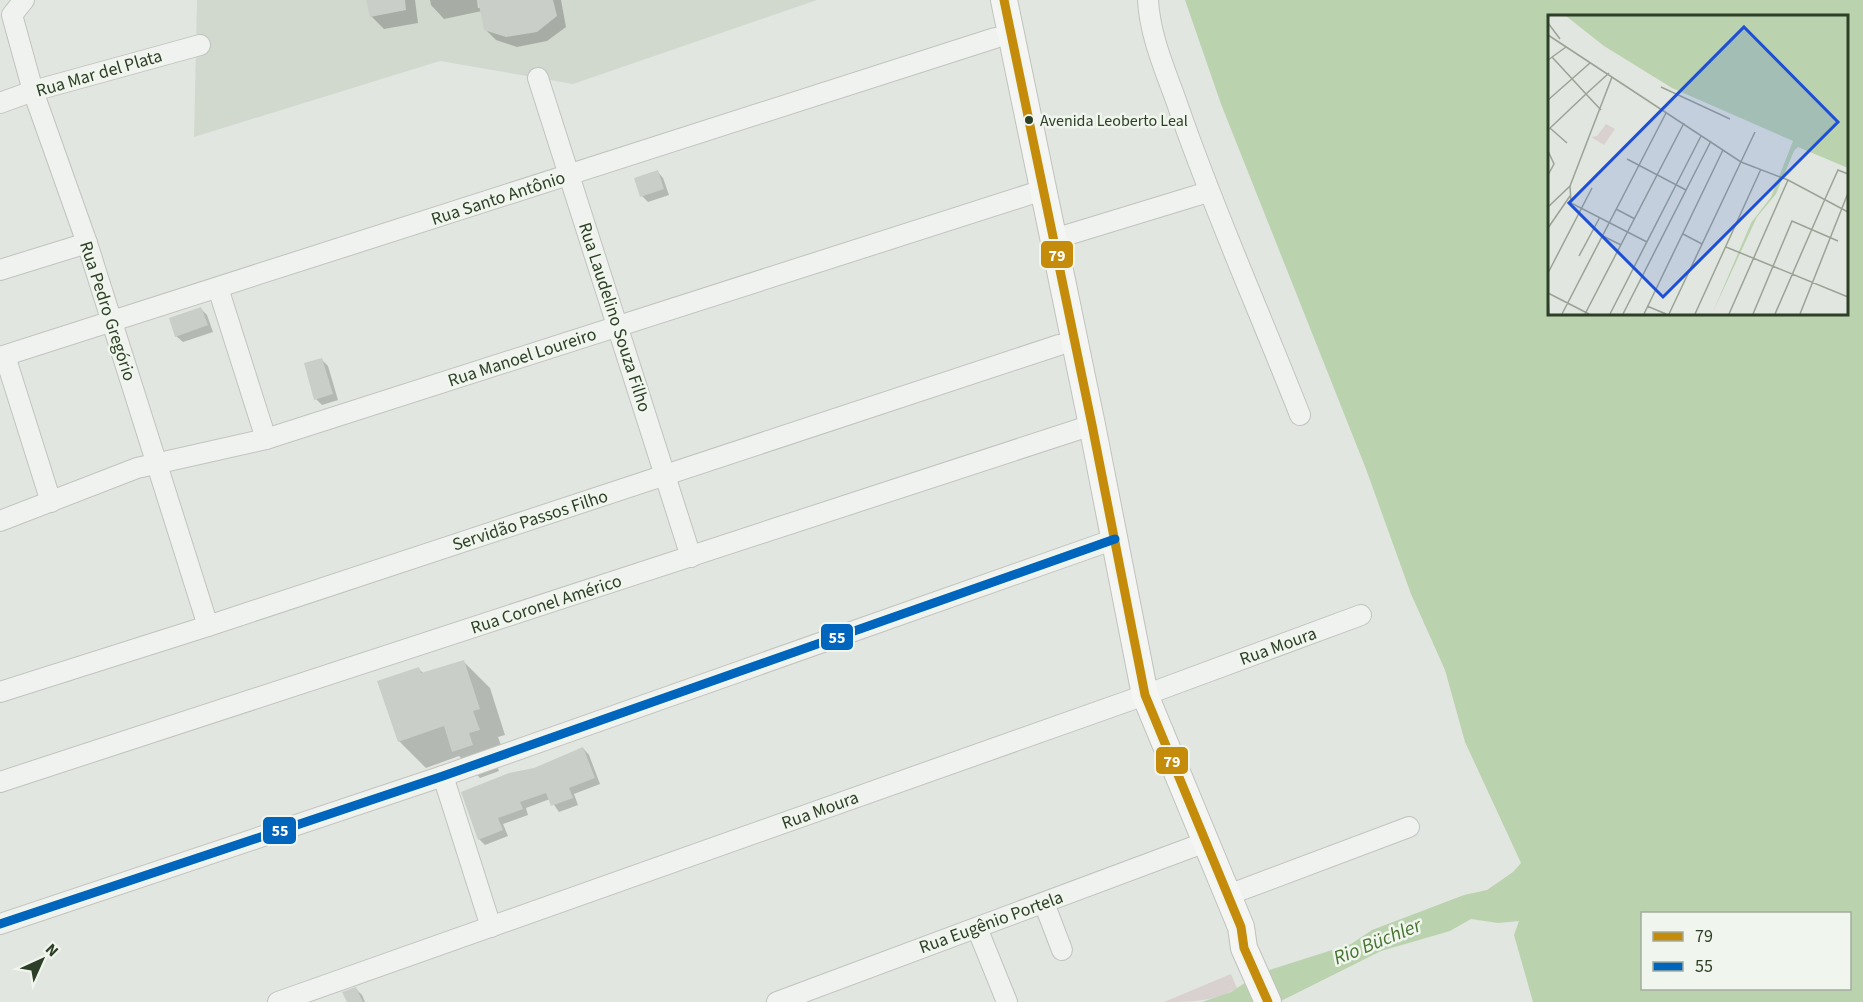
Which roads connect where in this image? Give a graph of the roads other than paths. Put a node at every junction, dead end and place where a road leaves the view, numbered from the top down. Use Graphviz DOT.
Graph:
graph roads {
  1 [pos="24,0"];
  2 [pos="988,0"];
  3 [pos="1004,0"];
  4 [pos="1148,0"];
  5 [pos="995,38"];
  6 [pos="200,45"];
  7 [pos="538,78"];
  8 [pos="33,91"];
  9 [pos="0,103"];
  10 [pos="569,175"];
  11 [pos="1036,192"];
  12 [pos="1208,192"];
  13 [pos="1054,239"];
  14 [pos="87,243"];
  15 [pos="0,270"];
  16 [pos="218,288"];
  17 [pos="111,322"];
  18 [pos="618,327"];
  19 [pos="1059,345"];
  20 [pos="2,357"];
  21 [pos="1300,415"];
  22 [pos="1085,428"];
  23 [pos="266,440"];
  24 [pos="157,463"];
  25 [pos="665,475"];
  26 [pos="51,502"];
  27 [pos="0,521"];
  28 [pos="1107,542"];
  29 [pos="691,557"];
  30 [pos="1361,615"];
  31 [pos="208,626"];
  32 [pos="0,692"];
  33 [pos="1138,697"];
  34 [pos="443,776"];
  35 [pos="0,782"];
  36 [pos="1409,827"];
  37 [pos="1198,845"];
  38 [pos="1228,895"];
  39 [pos="1044,903"];
  40 [pos="0,924"];
  41 [pos="491,927"];
  42 [pos="976,928"];
  43 [pos="1062,950"];
  44 [pos="1249,957"];
  45 [pos="278,1002"];
  46 [pos="777,1002"];
  47 [pos="1007,1002"];
  48 [pos="1268,1002"];
  1 -- 8 [label="street, Rua Pedro Gregório"];
  2 -- 5 [label="main road"];
  3 -- 11 [label="main road"];
  4 -- 12 [label="street"];
  5 -- 10 [label="street, Rua Santo Antônio"];
  5 -- 11 [label="main road"];
  6 -- 8 [label="street, Rua Mar del Plata"];
  7 -- 10 [label="street, Rua Laudelino Souza Filho"];
  8 -- 9 [label="street, Rua Mar del Plata"];
  8 -- 14 [label="street, Rua Pedro Gregório"];
  10 -- 16 [label="street, Rua Santo Antônio"];
  10 -- 18 [label="street, Rua Laudelino Souza Filho"];
  11 -- 13 [label="main road"];
  11 -- 18 [label="street, Rua Manoel Loureiro"];
  11 -- 19 [label="main road"];
  12 -- 13 [label="street"];
  12 -- 21 [label="street"];
  13 -- 22 [label="main road"];
  14 -- 15 [label="street"];
  14 -- 17 [label="street, Rua Pedro Gregório"];
  16 -- 17 [label="street, Rua Santo Antônio"];
  16 -- 23 [label="street"];
  17 -- 20 [label="street, Rua Santo Antônio"];
  17 -- 24 [label="street, Rua Pedro Gregório"];
  18 -- 23 [label="street, Rua Manoel Loureiro"];
  18 -- 25 [label="street, Rua Laudelino Souza Filho"];
  19 -- 22 [label="main road"];
  19 -- 25 [label="street, Servidão Passos Filho"];
  20 -- 26 [label="street"];
  22 -- 28 [label="main road"];
  22 -- 29 [label="street, Rua Coronel Américo"];
  23 -- 24 [label="street, Rua Manoel Loureiro"];
  24 -- 26 [label="street, Rua Manoel Loureiro"];
  24 -- 31 [label="street, Rua Pedro Gregório"];
  25 -- 29 [label="street, Rua Laudelino Souza Filho"];
  25 -- 31 [label="street, Servidão Passos Filho"];
  26 -- 27 [label="street, Rua Manoel Loureiro"];
  28 -- 33 [label="main road"];
  28 -- 34 [label="street"];
  29 -- 35 [label="street, Rua Coronel Américo"];
  30 -- 33 [label="street, Rua Moura"];
  31 -- 32 [label="street, Servidão Passos Filho"];
  33 -- 37 [label="main road"];
  33 -- 41 [label="street, Rua Moura"];
  34 -- 40 [label="street"];
  34 -- 41 [label="street"];
  36 -- 38 [label="street"];
  37 -- 38 [label="main road"];
  37 -- 39 [label="street, Rua Eugênio Portela"];
  37 -- 44 [label="main road"];
  38 -- 44 [label="main road"];
  39 -- 42 [label="street, Rua Eugênio Portela"];
  39 -- 43 [label="street"];
  41 -- 45 [label="street, Rua Moura"];
  42 -- 46 [label="street, Rua Eugênio Portela"];
  42 -- 47 [label="street"];
  44 -- 48 [label="main road"];
}
